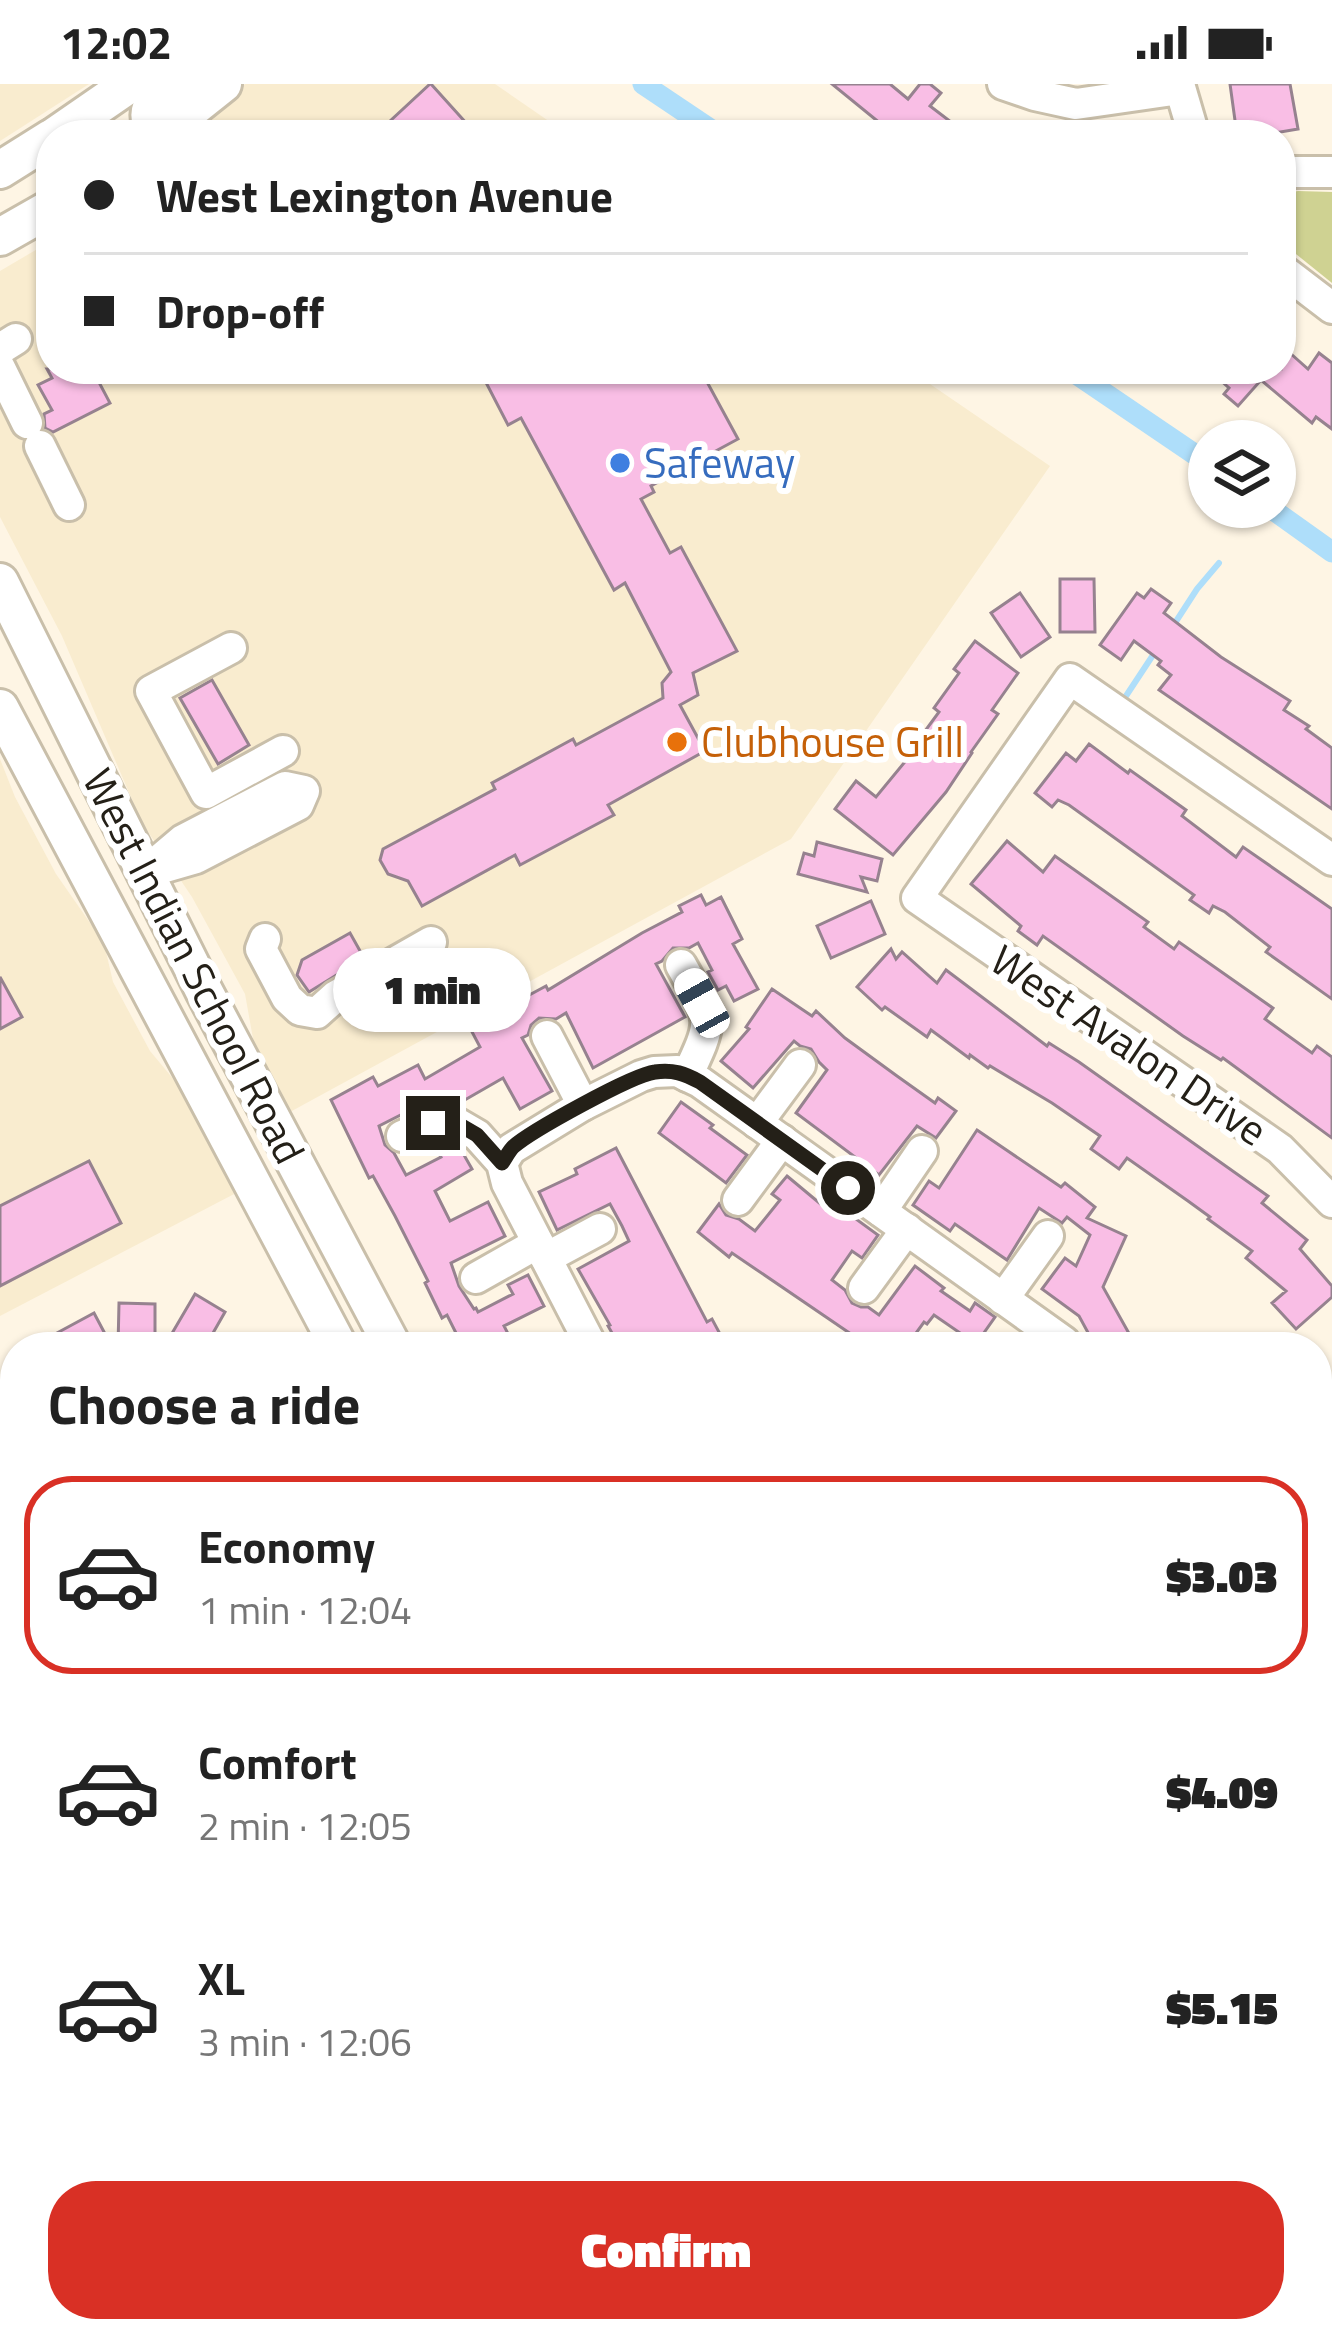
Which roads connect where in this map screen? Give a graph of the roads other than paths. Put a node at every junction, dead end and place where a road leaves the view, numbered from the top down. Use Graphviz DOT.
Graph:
graph roads {
  1 [pos="130,84"];
  2 [pos="176,84"];
  3 [pos="223,84"];
  4 [pos="1003,84"];
  5 [pos="1180,87"];
  6 [pos="77,120"];
  7 [pos="149,120"];
  8 [pos="177,120"];
  9 [pos="1190,120"];
  10 [pos="36,147"];
  11 [pos="0,170"];
  12 [pos="1296,172"];
  13 [pos="1332,172"];
  14 [pos="36,217"];
  15 [pos="0,237"];
  16 [pos="1296,280"];
  17 [pos="1332,308"];
  18 [pos="0,368"];
  19 [pos="69,505"];
  20 [pos="0,582"];
  21 [pos="231,647"];
  22 [pos="0,708"];
  23 [pos="283,751"];
  24 [pos="1332,860"];
  25 [pos="144,873"];
  26 [pos="100,897"];
  27 [pos="265,939"];
  28 [pos="431,942"];
  29 [pos="681,964"];
  30 [pos="548,1036"];
  31 [pos="800,1065"];
  32 [pos="687,1076"];
  33 [pos="584,1105"];
  34 [pos="770,1132"];
  35 [pos="402,1136"];
  36 [pos="922,1151"];
  37 [pos="502,1163"];
  38 [pos="738,1200"];
  39 [pos="1332,1202"];
  40 [pos="894,1220"];
  41 [pos="600,1229"];
  42 [pos="1048,1236"];
  43 [pos="542,1250"];
  44 [pos="476,1278"];
  45 [pos="864,1288"];
  46 [pos="1003,1299"];
  47 [pos="331,1332"];
  48 [pos="386,1332"];
  49 [pos="584,1332"];
  50 [pos="1045,1332"];
  1 -- 6 [label="main road"];
  2 -- 7 [label="main road"];
  3 -- 8 [label="main road"];
  4 -- 5 [label="street"];
  5 -- 9 [label="street"];
  10 -- 11 [label="main road"];
  12 -- 13 [label="street"];
  14 -- 15 [label="main road"];
  16 -- 17 [label="street"];
  18 -- 19 [label="street"];
  20 -- 25 [label="main road, West Indian School Road"];
  21 -- 23 [label="street"];
  22 -- 26 [label="main road, West Indian School Road"];
  24 -- 39 [label="street, West Avalon Drive"];
  25 -- 26 [label="main road"];
  25 -- 48 [label="main road, West Indian School Road"];
  26 -- 47 [label="main road, West Indian School Road"];
  27 -- 28 [label="street"];
  29 -- 32 [label="street"];
  30 -- 33 [label="street"];
  31 -- 34 [label="street"];
  32 -- 33 [label="street"];
  32 -- 34 [label="street"];
  33 -- 37 [label="street"];
  34 -- 38 [label="street"];
  34 -- 40 [label="street"];
  35 -- 37 [label="street"];
  36 -- 40 [label="street"];
  37 -- 43 [label="street"];
  40 -- 45 [label="street"];
  40 -- 46 [label="street"];
  41 -- 43 [label="street"];
  42 -- 46 [label="street"];
  43 -- 44 [label="street"];
  43 -- 49 [label="street"];
  46 -- 50 [label="street"];
}
